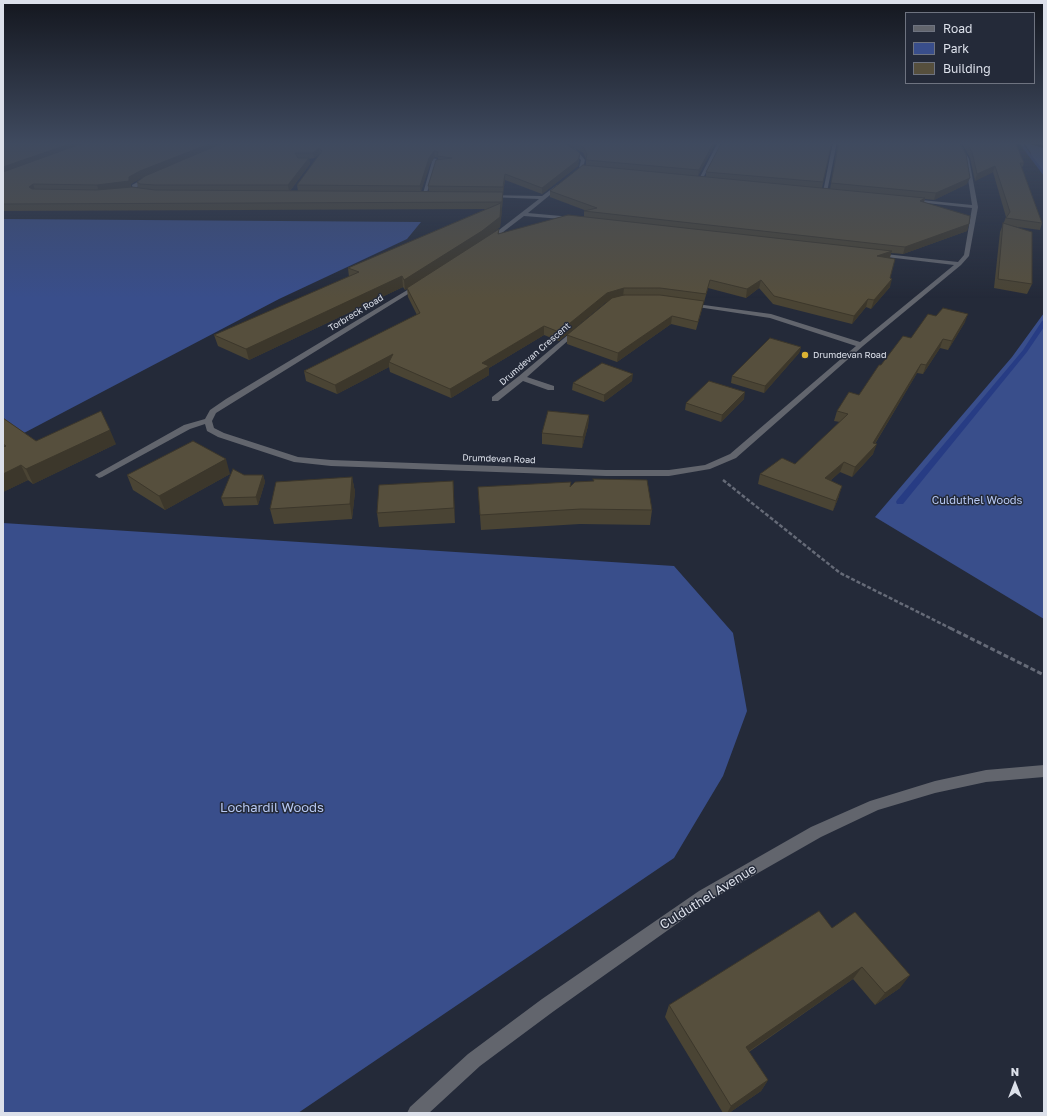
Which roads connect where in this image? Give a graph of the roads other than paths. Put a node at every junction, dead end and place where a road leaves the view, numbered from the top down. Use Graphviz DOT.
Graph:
graph roads {
  1 [pos="549,194"];
  2 [pos="973,194"];
  3 [pos="416,196"];
  4 [pos="424,196"];
  5 [pos="432,196"];
  6 [pos="485,196"];
  7 [pos="544,198"];
  8 [pos="904,200"];
  9 [pos="975,207"];
  10 [pos="524,214"];
  11 [pos="579,220"];
  12 [pos="479,247"];
  13 [pos="870,253"];
  14 [pos="959,264"];
  15 [pos="427,280"];
  16 [pos="682,303"];
  17 [pos="581,326"];
  18 [pos="861,345"];
  19 [pos="522,378"];
  20 [pos="551,388"];
  21 [pos="495,399"];
  22 [pos="208,421"];
  23 [pos="99,474"];
  24 [pos="1044,771"];
  25 [pos="416,1113"];
  1 -- 7 [label="street"];
  2 -- 9 [label="street, Drumdevan Road"];
  3 -- 4 [label="street"];
  4 -- 5 [label="street"];
  6 -- 7 [label="street"];
  7 -- 10 [label="street"];
  8 -- 9 [label="street"];
  9 -- 14 [label="street, Drumdevan Road"];
  10 -- 11 [label="street"];
  10 -- 12 [label="street"];
  13 -- 14 [label="street"];
  14 -- 18 [label="street, Drumdevan Road"];
  15 -- 22 [label="street, Torbreck Road"];
  16 -- 18 [label="street"];
  17 -- 19 [label="street, Drumdevan Crescent"];
  18 -- 22 [label="street, Drumdevan Road"];
  19 -- 20 [label="street"];
  19 -- 21 [label="street, Drumdevan Crescent"];
  22 -- 23 [label="street"];
  24 -- 25 [label="street, Culduthel Avenue"];
}
